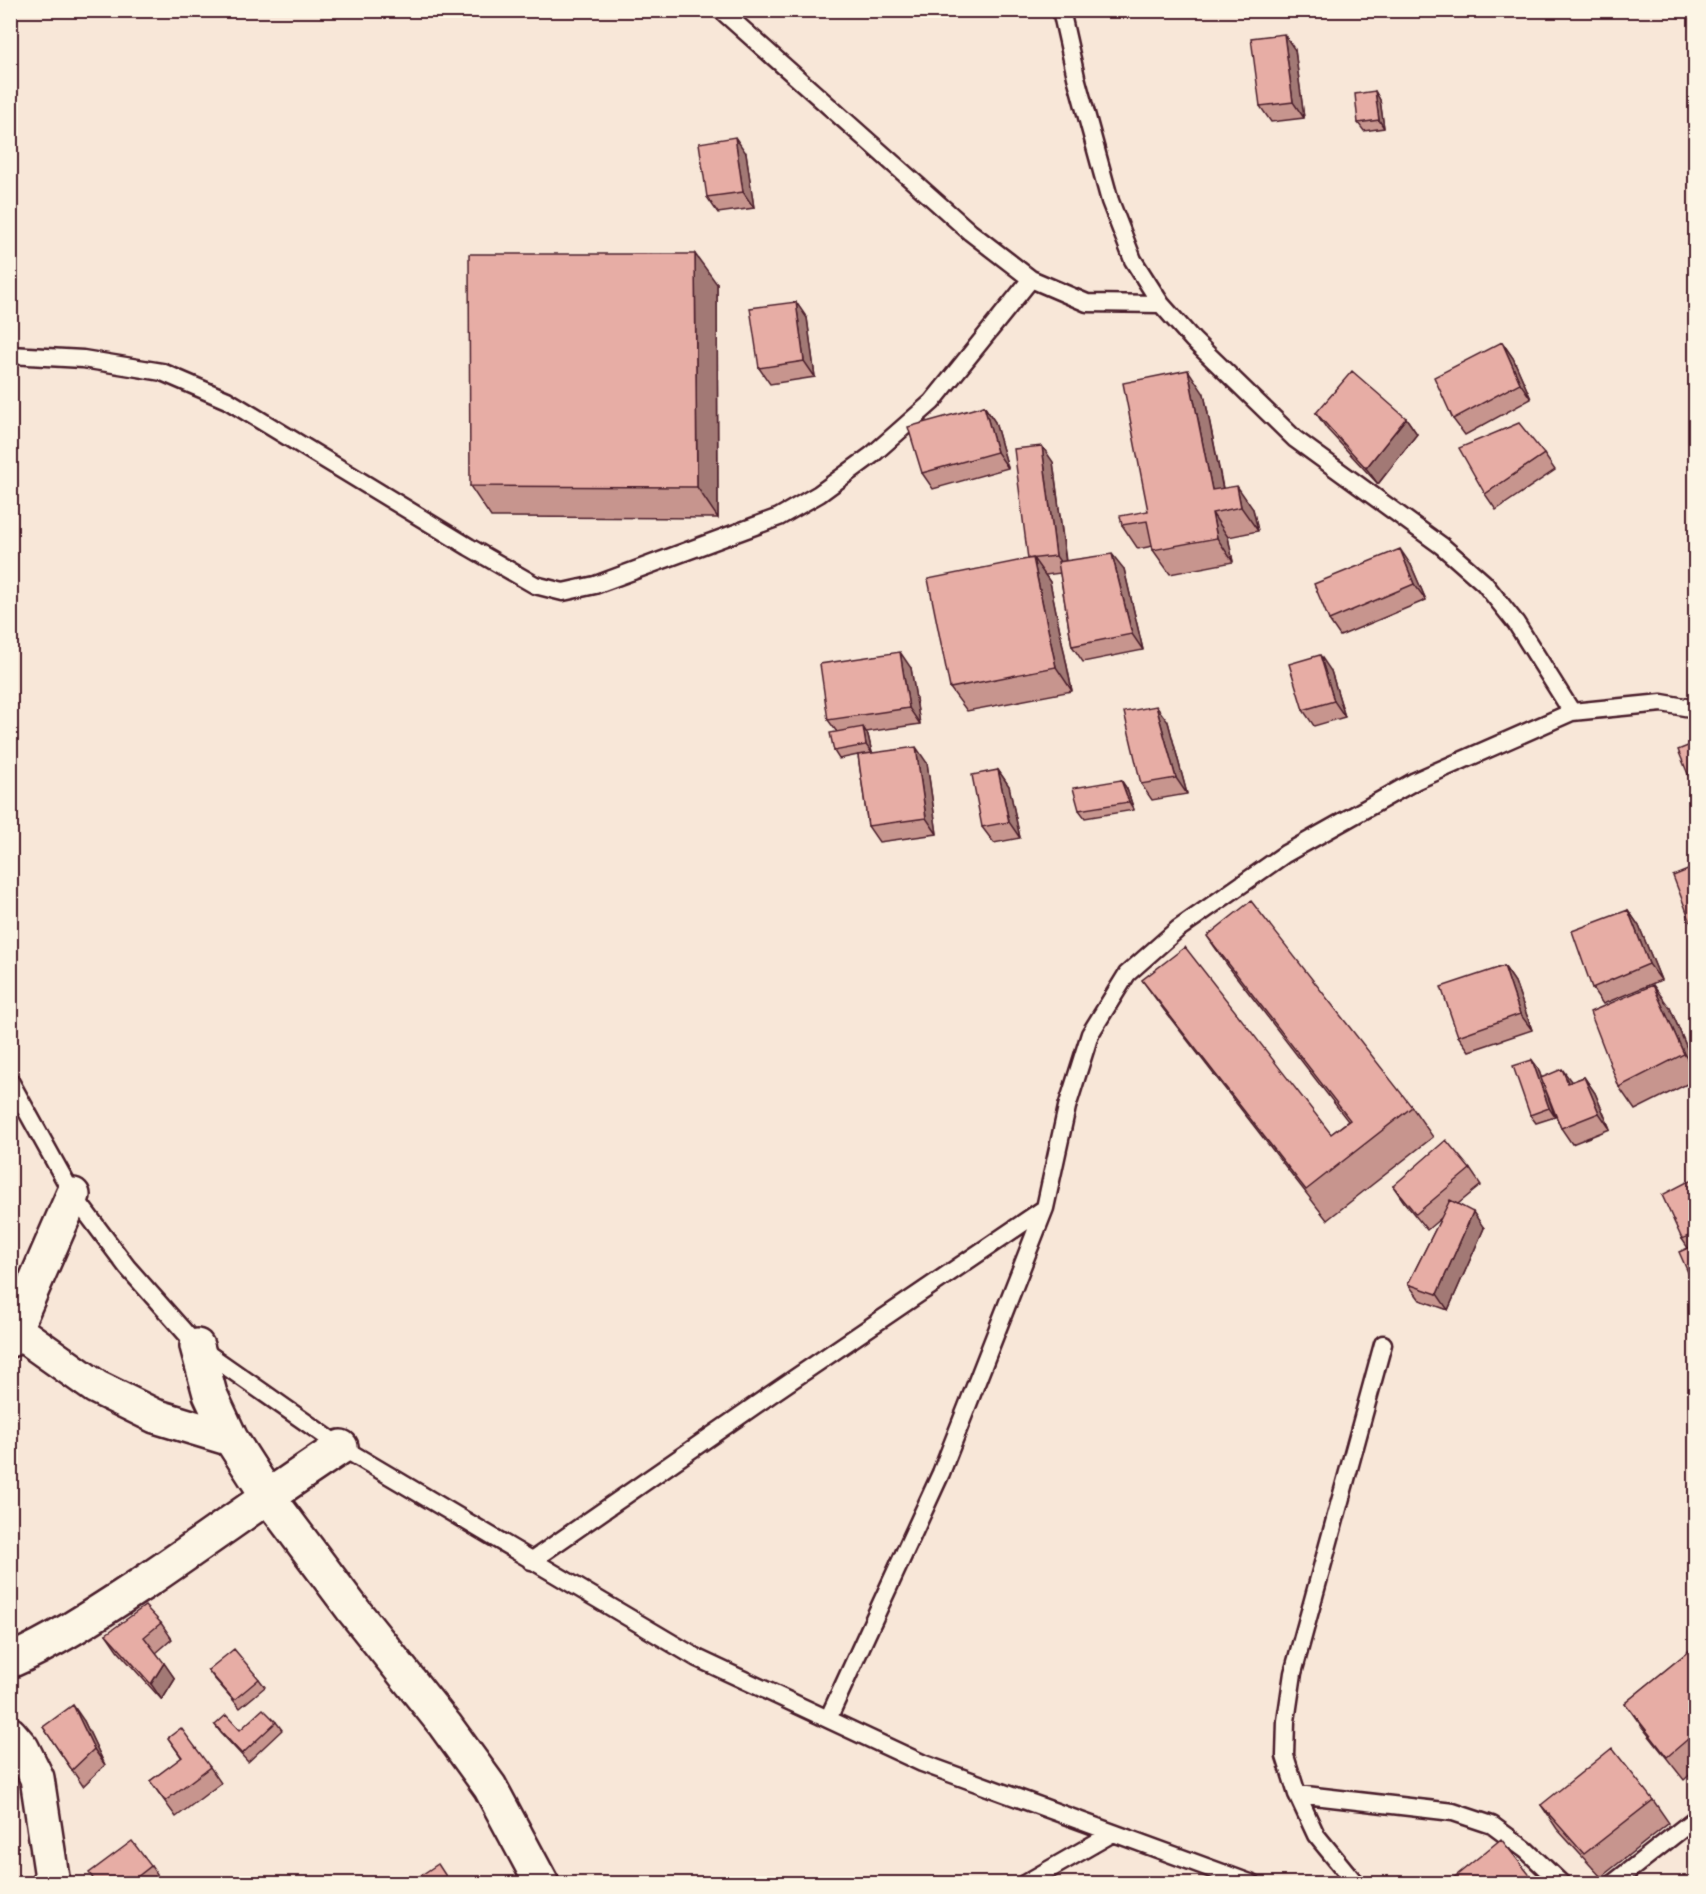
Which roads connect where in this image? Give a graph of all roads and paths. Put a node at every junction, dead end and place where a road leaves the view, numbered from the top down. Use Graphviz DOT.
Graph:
graph roads {
  1 [pos="721,10"];
  2 [pos="1061,10"];
  3 [pos="1031,279"];
  4 [pos="1161,304"];
  5 [pos="10,355"];
  6 [pos="1695,709"];
  7 [pos="1572,712"];
  8 [pos="10,1081"];
  9 [pos="73,1195"];
  10 [pos="1045,1208"];
  11 [pos="12,1331"];
  12 [pos="1383,1344"];
  13 [pos="197,1346"];
  14 [pos="231,1439"];
  15 [pos="340,1447"];
  16 [pos="267,1495"];
  17 [pos="531,1561"];
  18 [pos="10,1660"];
  19 [pos="828,1719"];
  20 [pos="10,1734"];
  21 [pos="1296,1794"];
  22 [pos="1695,1818"];
  23 [pos="1113,1833"];
  24 [pos="53,1884"];
  25 [pos="542,1884"];
  26 [pos="1024,1884"];
  27 [pos="1253,1884"];
  28 [pos="1356,1884"];
  29 [pos="1562,1884"];
  30 [pos="1612,1884"];
  1 -- 3 [label="lane"];
  2 -- 4 [label="lane"];
  3 -- 4 [label="lane"];
  3 -- 5 [label="lane"];
  4 -- 7 [label="lane"];
  6 -- 7 [label="lane"];
  7 -- 10 [label="lane"];
  8 -- 9 [label="lane"];
  9 -- 11 [label="street"];
  9 -- 13 [label="lane"];
  10 -- 17 [label="lane"];
  10 -- 19 [label="lane"];
  11 -- 14 [label="street"];
  12 -- 21 [label="lane"];
  13 -- 14 [label="street"];
  13 -- 15 [label="lane"];
  14 -- 16 [label="street"];
  15 -- 16 [label="street"];
  15 -- 17 [label="lane"];
  16 -- 18 [label="street"];
  16 -- 25 [label="street"];
  17 -- 19 [label="lane"];
  19 -- 23 [label="lane"];
  20 -- 24 [label="street"];
  21 -- 28 [label="lane"];
  21 -- 29 [label="lane"];
  22 -- 30 [label="lane"];
  23 -- 26 [label="lane"];
  23 -- 27 [label="lane"];
}
